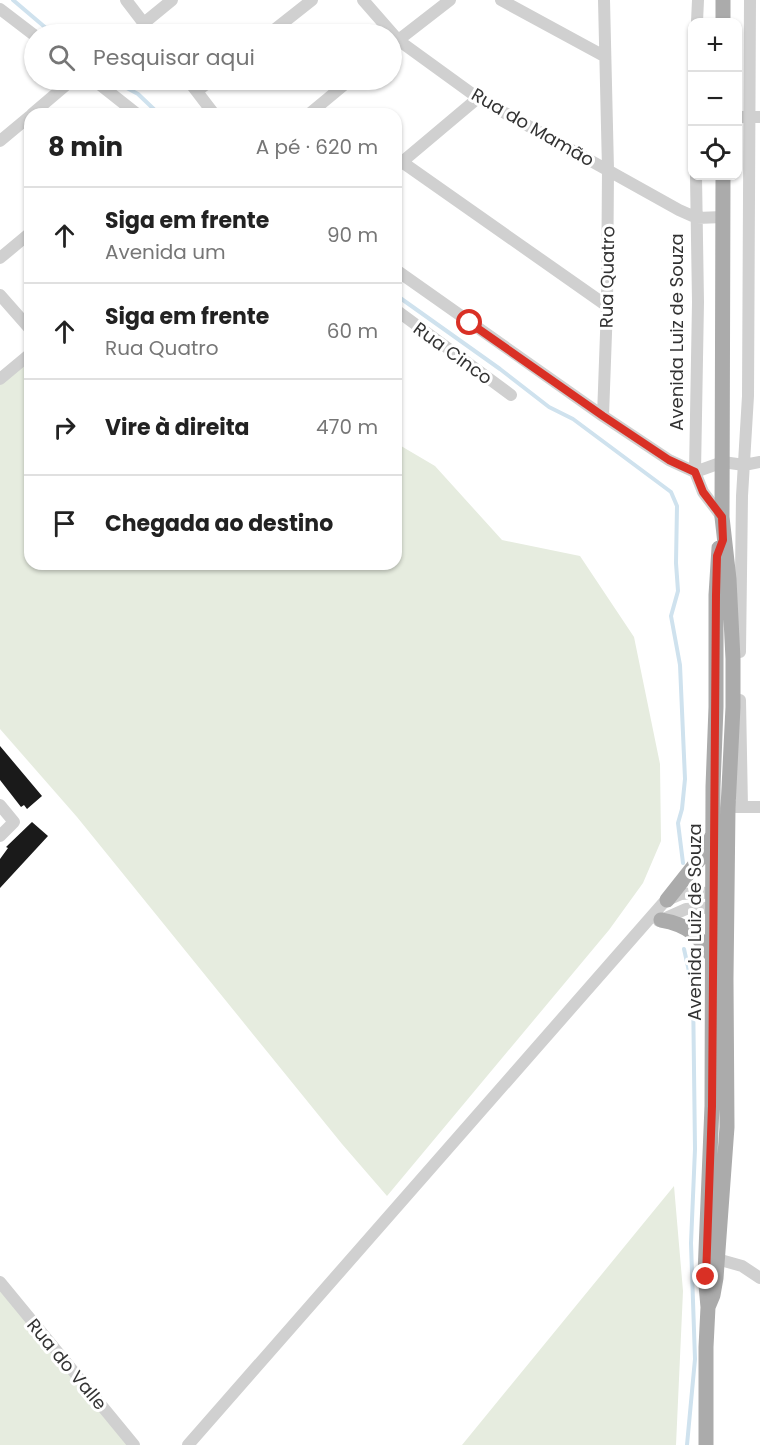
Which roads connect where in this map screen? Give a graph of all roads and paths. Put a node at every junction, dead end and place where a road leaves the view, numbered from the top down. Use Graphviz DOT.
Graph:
graph roads {
  1 [pos="126,0"];
  2 [pos="172,0"];
  3 [pos="312,0"];
  4 [pos="363,0"];
  5 [pos="450,0"];
  6 [pos="501,0"];
  7 [pos="604,0"];
  8 [pos="698,0"];
  9 [pos="723,0"];
  10 [pos="750,0"];
  11 [pos="3,16"];
  12 [pos="697,18"];
  13 [pos="723,18"];
  14 [pos="144,23"];
  15 [pos="282,24"];
  16 [pos="381,24"];
  17 [pos="24,29"];
  18 [pos="402,37"];
  19 [pos="402,47"];
  20 [pos="604,56"];
  21 [pos="60,90"];
  22 [pos="107,90"];
  23 [pos="338,90"];
  24 [pos="197,91"];
  25 [pos="478,98"];
  26 [pos="39,108"];
  27 [pos="130,108"];
  28 [pos="210,108"];
  29 [pos="316,108"];
  30 [pos="755,117"];
  31 [pos="24,121"];
  32 [pos="0,141"];
  33 [pos="402,162"];
  34 [pos="402,167"];
  35 [pos="608,169"];
  36 [pos="696,180"];
  37 [pos="723,180"];
  38 [pos="697,218"];
  39 [pos="723,218"];
  40 [pos="24,238"];
  41 [pos="0,258"];
  42 [pos="402,274"];
  43 [pos="0,295"];
  44 [pos="607,306"];
  45 [pos="402,314"];
  46 [pos="24,322"];
  47 [pos="24,359"];
  48 [pos="0,379"];
  49 [pos="511,395"];
  50 [pos="603,416"];
  51 [pos="723,462"];
  52 [pos="760,462"];
  53 [pos="744,465"];
  54 [pos="695,472"];
  55 [pos="722,517"];
  56 [pos="723,540"];
  57 [pos="0,805"];
  58 [pos="735,807"];
  59 [pos="760,807"];
  60 [pos="715,831"];
  61 [pos="0,836"];
  62 [pos="667,900"];
  63 [pos="721,900"];
  64 [pos="661,920"];
  65 [pos="622,949"];
  66 [pos="714,959"];
  67 [pos="717,1259"];
  68 [pos="760,1278"];
  69 [pos="0,1282"];
  70 [pos="708,1306"];
  71 [pos="134,1445"];
  72 [pos="188,1445"];
  73 [pos="706,1445"];
  1 -- 14 [label="street"];
  2 -- 14 [label="street"];
  3 -- 15 [label="street"];
  4 -- 16 [label="street, Rua do Mamão"];
  5 -- 18 [label="street"];
  6 -- 20 [label="street"];
  7 -- 20 [label="street, Rua Quatro"];
  8 -- 12 [label="street"];
  9 -- 13 [label="main road"];
  10 -- 30 [label="street"];
  11 -- 17 [label="street"];
  19 -- 25 [label="street, Rua do Mamão"];
  20 -- 35 [label="street, Rua Quatro"];
  21 -- 26 [label="street"];
  22 -- 27 [label="street"];
  23 -- 29 [label="street"];
  24 -- 28 [label="street"];
  25 -- 33 [label="street"];
  25 -- 35 [label="street, Rua do Mamão"];
  30 -- 53 [label="street"];
  31 -- 32 [label="street"];
  34 -- 44 [label="street"];
  35 -- 38 [label="street, Rua do Mamão"];
  35 -- 44 [label="street, Rua Quatro"];
  36 -- 38 [label="street, Avenida Luiz de Souza"];
  37 -- 39 [label="main road, Avenida Luiz de Souza"];
  38 -- 39 [label="street, Rua do Mamão"];
  38 -- 54 [label="street, Avenida Luiz de Souza"];
  39 -- 51 [label="main road, Avenida Luiz de Souza"];
  40 -- 41 [label="street"];
  42 -- 50 [label="street"];
  43 -- 46 [label="street"];
  44 -- 50 [label="street, Rua Quatro"];
  45 -- 49 [label="street, Rua Cinco"];
  47 -- 48 [label="street"];
  50 -- 54 [label="street"];
  51 -- 53 [label="street"];
  51 -- 54 [label="street"];
  51 -- 55 [label="main road, Avenida Luiz de Souza"];
  52 -- 53 [label="street"];
  53 -- 58 [label="street"];
  54 -- 55 [label="street, Avenida Luiz de Souza"];
  55 -- 56 [label="main road, Avenida Luiz de Souza"];
  56 -- 58 [label="main road, Avenida Luiz de Souza"];
  56 -- 60 [label="main road, Avenida Luiz de Souza"];
  57 -- 61 [label="street"];
  58 -- 59 [label="street"];
  58 -- 63 [label="main road, Avenida Luiz de Souza"];
  60 -- 62 [label="main road"];
  60 -- 63 [label="main road, Avenida Luiz de Souza"];
  62 -- 63 [label="street"];
  62 -- 65 [label="street"];
  63 -- 64 [label="street"];
  63 -- 66 [label="main road, Avenida Luiz de Souza"];
  63 -- 67 [label="main road, Avenida Luiz de Souza"];
  64 -- 65 [label="street"];
  64 -- 66 [label="main road"];
  65 -- 72 [label="street"];
  66 -- 70 [label="main road, Avenida Luiz de Souza"];
  67 -- 68 [label="street"];
  67 -- 70 [label="main road, Avenida Luiz de Souza"];
  69 -- 71 [label="street, Rua do Valle"];
  70 -- 73 [label="main road, Avenida Luiz de Souza"];
}
